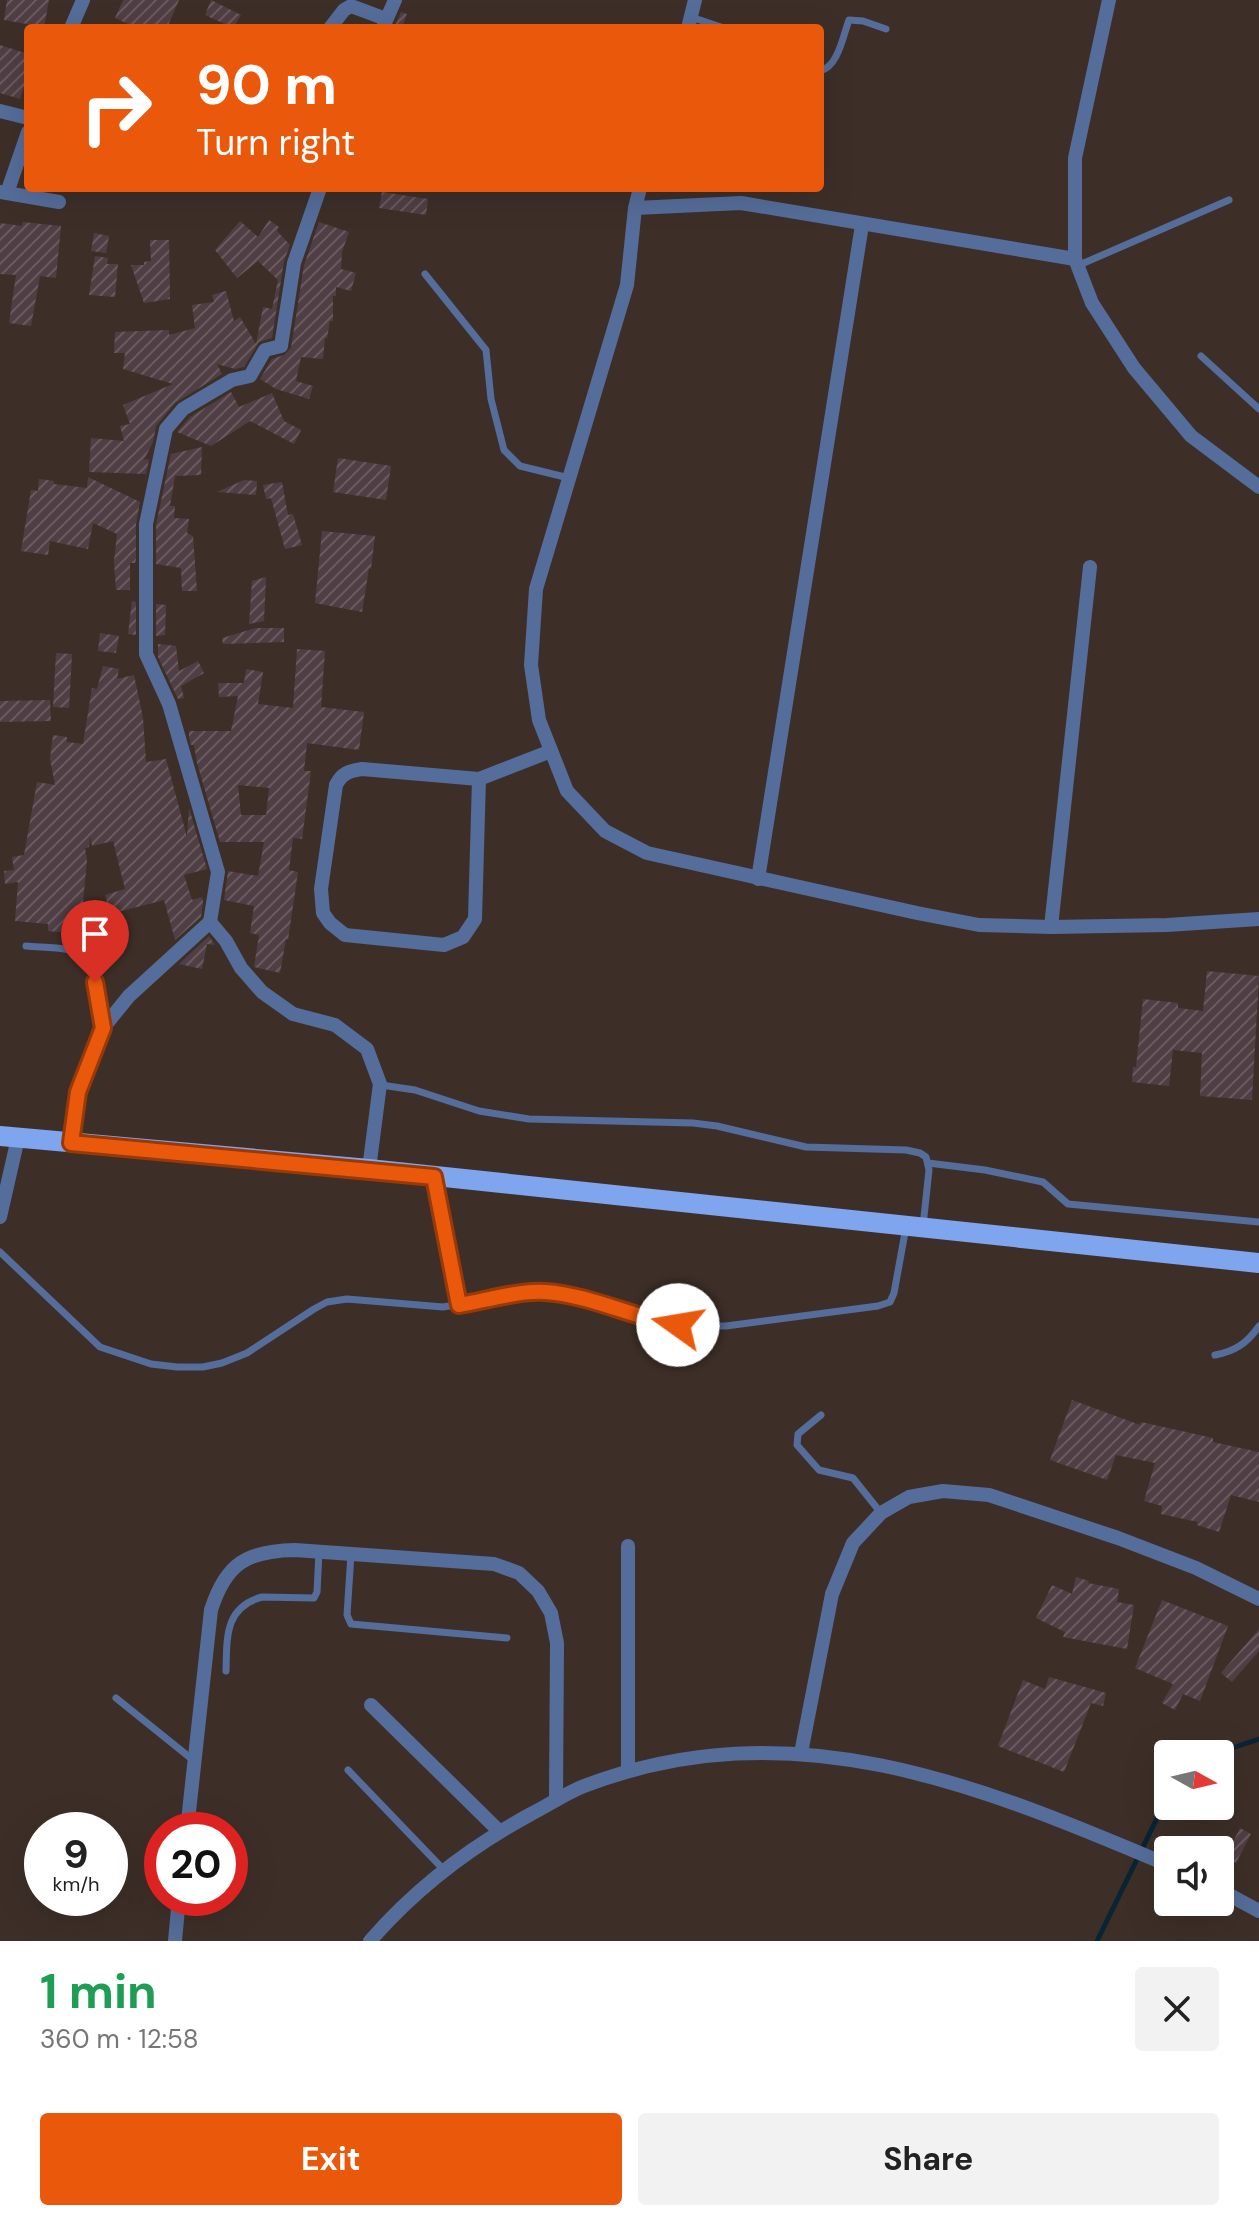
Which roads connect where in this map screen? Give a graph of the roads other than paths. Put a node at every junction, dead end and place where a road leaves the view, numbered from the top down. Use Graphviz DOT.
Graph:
graph roads {
  1 [pos="83,0"];
  2 [pos="395,0"];
  3 [pos="695,0"];
  4 [pos="1109,0"];
  5 [pos="366,6"];
  6 [pos="689,23"];
  7 [pos="73,24"];
  8 [pos="333,24"];
  9 [pos="385,24"];
  10 [pos="886,29"];
  11 [pos="824,70"];
  12 [pos="0,111"];
  13 [pos="24,117"];
  14 [pos="24,142"];
  15 [pos="319,192"];
  16 [pos="639,192"];
  17 [pos="731,192"];
  18 [pos="4,193"];
  19 [pos="1229,200"];
  20 [pos="59,202"];
  21 [pos="741,203"];
  22 [pos="635,208"];
  23 [pos="862,225"];
  24 [pos="1076,263"];
  25 [pos="425,274"];
  26 [pos="1201,356"];
  27 [pos="1259,409"];
  28 [pos="569,478"];
  29 [pos="1259,487"];
  30 [pos="1090,567"];
  31 [pos="551,751"];
  32 [pos="479,779"];
  33 [pos="758,879"];
  34 [pos="1259,919"];
  35 [pos="210,922"];
  36 [pos="1051,927"];
  37 [pos="26,946"];
  38 [pos="103,1028"];
  39 [pos="380,1084"];
  40 [pos="9,1137"];
  41 [pos="71,1143"];
  42 [pos="928,1163"];
  43 [pos="369,1169"];
  44 [pos="434,1177"];
  45 [pos="0,1217"];
  46 [pos="1259,1222"];
  47 [pos="914,1228"];
  48 [pos="0,1252"];
  49 [pos="1259,1263"];
  50 [pos="459,1305"];
  51 [pos="1259,1326"];
  52 [pos="1215,1355"];
  53 [pos="821,1415"];
  54 [pos="881,1513"];
  55 [pos="628,1546"];
  56 [pos="319,1552"];
  57 [pos="351,1554"];
  58 [pos="1259,1599"];
  59 [pos="507,1638"];
  60 [pos="226,1671"];
  61 [pos="116,1698"];
  62 [pos="371,1705"];
  63 [pos="801,1753"];
  64 [pos="194,1762"];
  65 [pos="348,1770"];
  66 [pos="628,1770"];
  67 [pos="556,1800"];
  68 [pos="189,1812"];
  69 [pos="499,1831"];
  70 [pos="1154,1859"];
  71 [pos="444,1870"];
  72 [pos="1234,1898"];
  73 [pos="1259,1911"];
  74 [pos="177,1916"];
  75 [pos="175,1941"];
  76 [pos="370,1941"];
  1 -- 7 [label="street"];
  2 -- 9 [label="street"];
  3 -- 6 [label="street"];
  4 -- 24 [label="street"];
  5 -- 8 [label="street"];
  5 -- 9 [label="street"];
  10 -- 11 [label="lane"];
  12 -- 13 [label="street"];
  14 -- 18 [label="street"];
  15 -- 35 [label="street"];
  16 -- 22 [label="street"];
  17 -- 21 [label="street"];
  18 -- 20 [label="street"];
  19 -- 24 [label="lane"];
  21 -- 22 [label="street"];
  21 -- 23 [label="street"];
  22 -- 28 [label="street"];
  23 -- 24 [label="street"];
  23 -- 33 [label="street"];
  24 -- 29 [label="street"];
  25 -- 28 [label="lane"];
  26 -- 27 [label="lane"];
  28 -- 31 [label="street"];
  30 -- 36 [label="street"];
  31 -- 32 [label="street"];
  31 -- 33 [label="street"];
  32 -- 32 [label="street"];
  33 -- 36 [label="street"];
  34 -- 36 [label="street"];
  35 -- 38 [label="street"];
  35 -- 39 [label="street"];
  37 -- 38 [label="lane"];
  38 -- 41 [label="street"];
  39 -- 42 [label="lane"];
  39 -- 43 [label="street"];
  40 -- 41 [label="main road"];
  40 -- 45 [label="street"];
  41 -- 43 [label="main road"];
  42 -- 46 [label="lane"];
  42 -- 47 [label="lane"];
  43 -- 44 [label="main road"];
  44 -- 47 [label="main road"];
  44 -- 50 [label="lane"];
  47 -- 49 [label="main road"];
  47 -- 50 [label="lane"];
  48 -- 50 [label="lane"];
  51 -- 52 [label="lane"];
  53 -- 54 [label="lane"];
  54 -- 58 [label="street"];
  54 -- 63 [label="street"];
  55 -- 66 [label="street"];
  56 -- 57 [label="street"];
  56 -- 60 [label="lane"];
  56 -- 64 [label="street"];
  57 -- 59 [label="lane"];
  57 -- 67 [label="street"];
  61 -- 64 [label="lane"];
  62 -- 69 [label="street"];
  63 -- 66 [label="street"];
  63 -- 70 [label="street"];
  64 -- 68 [label="street"];
  65 -- 71 [label="lane"];
  66 -- 67 [label="street"];
  67 -- 69 [label="street"];
  69 -- 71 [label="street"];
  71 -- 76 [label="street"];
  72 -- 73 [label="street"];
  74 -- 75 [label="street"];
}
